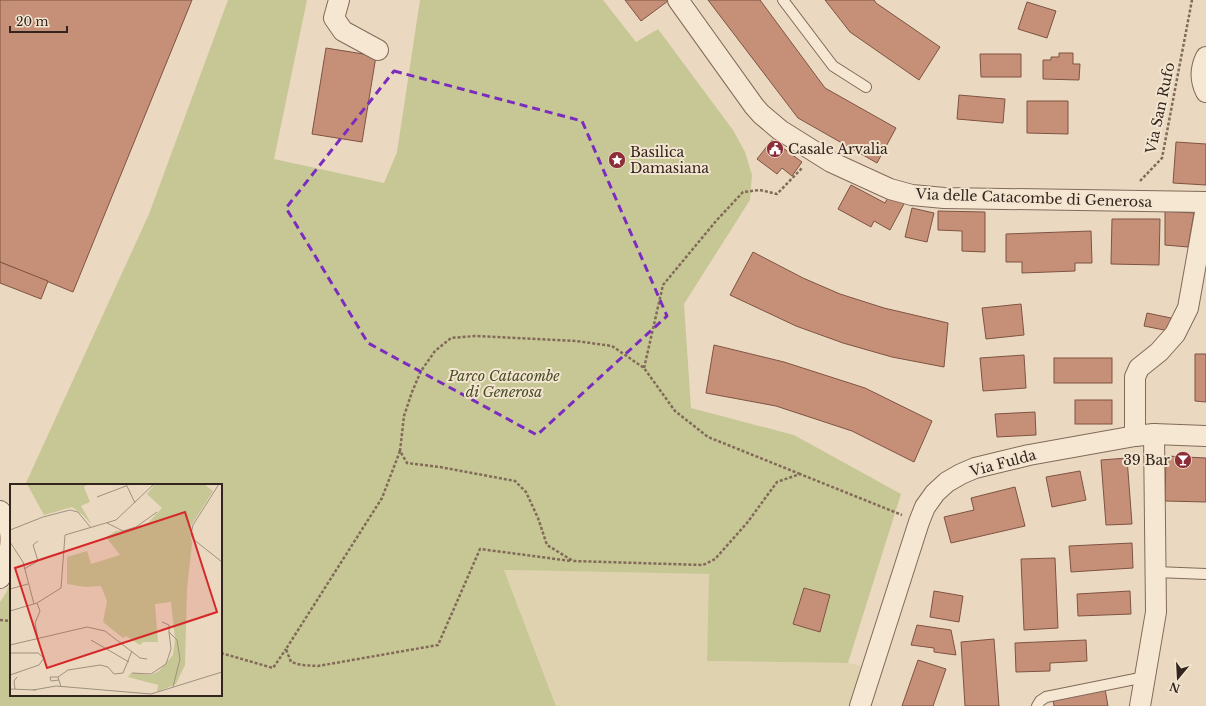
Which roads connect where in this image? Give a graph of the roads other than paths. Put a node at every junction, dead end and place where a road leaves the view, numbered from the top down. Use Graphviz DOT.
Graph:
graph roads {
  1 [pos="339,0"];
  2 [pos="678,0"];
  3 [pos="783,0"];
  4 [pos="378,50"];
  5 [pos="1206,57"];
  6 [pos="866,87"];
  7 [pos="1206,92"];
  8 [pos="1206,202"];
  9 [pos="1206,208"];
  10 [pos="1145,435"];
  11 [pos="1206,436"];
  12 [pos="0,511"];
  13 [pos="10,530"];
  14 [pos="10,551"];
  15 [pos="1156,572"];
  16 [pos="1206,574"];
  17 [pos="0,578"];
  18 [pos="1145,677"];
  19 [pos="860,706"];
  20 [pos="1036,706"];
  21 [pos="1140,706"];
  1 -- 4 [label="street"];
  2 -- 8 [label="street, Via delle Catacombe di Generosa"];
  3 -- 6 [label="lane"];
  5 -- 7 [label="street"];
  9 -- 10 [label="street"];
  10 -- 11 [label="street, Via Fulda"];
  10 -- 15 [label="street"];
  10 -- 19 [label="street, Via Fulda"];
  12 -- 13 [label="street"];
  14 -- 17 [label="street"];
  15 -- 16 [label="lane"];
  15 -- 18 [label="street"];
  18 -- 20 [label="lane"];
  18 -- 21 [label="street"];
}
